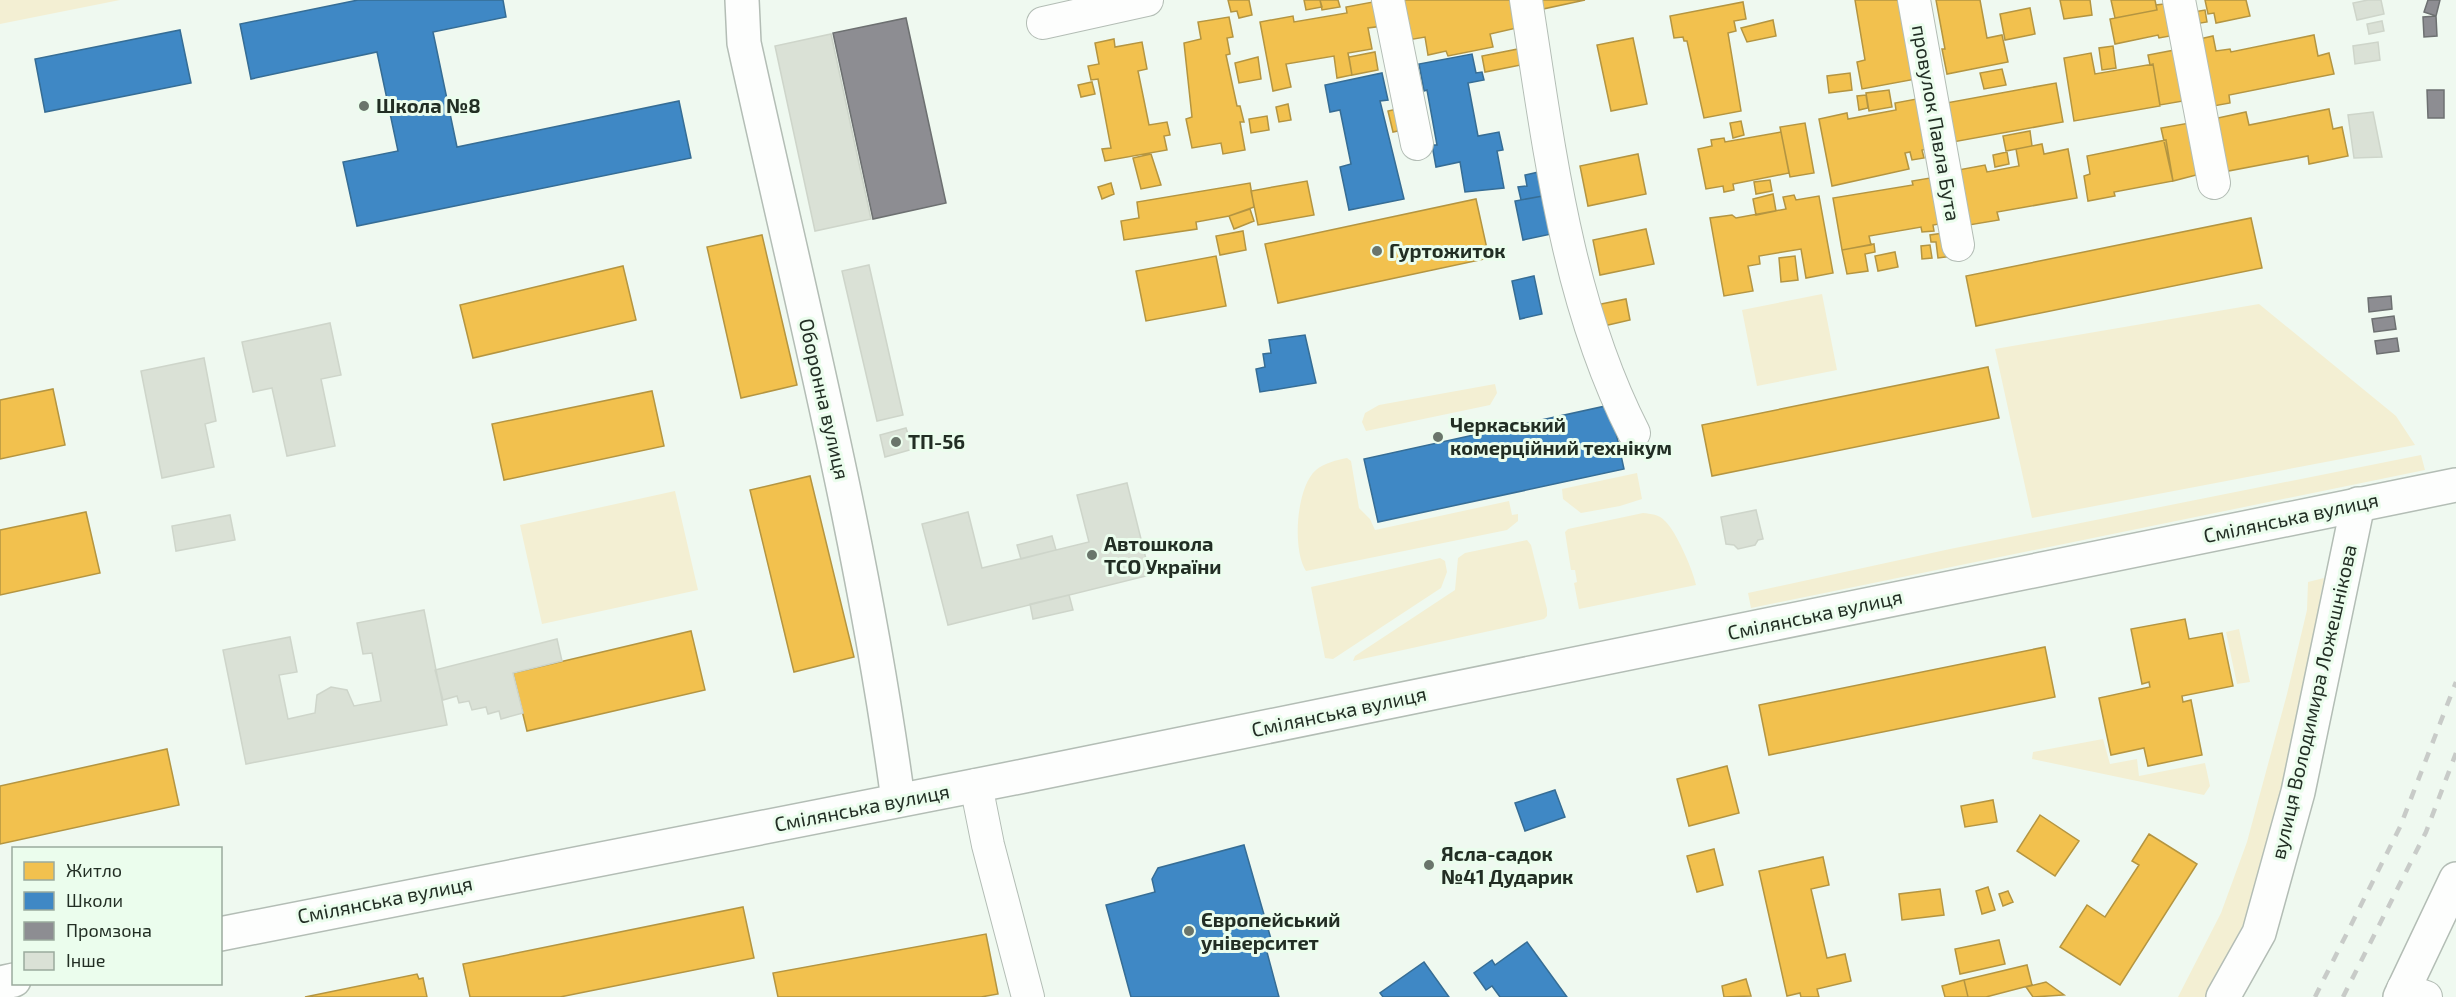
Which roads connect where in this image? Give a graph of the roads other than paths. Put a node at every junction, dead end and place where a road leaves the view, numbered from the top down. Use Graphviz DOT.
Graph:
graph roads {
  1 [pos="742,0"];
  2 [pos="1147,0"];
  3 [pos="1388,0"];
  4 [pos="1526,0"];
  5 [pos="1914,0"];
  6 [pos="2179,0"];
  7 [pos="1043,23"];
  8 [pos="1417,144"];
  9 [pos="2214,183"];
  10 [pos="1958,245"];
  11 [pos="1634,433"];
  12 [pos="2456,484"];
  13 [pos="2358,504"];
  14 [pos="976,785"];
  15 [pos="898,800"];
  16 [pos="2456,879"];
  17 [pos="222,934"];
  18 [pos="2410,994"];
  19 [pos="1028,997"];
  20 [pos="2223,997"];
  1 -- 15 [label="main road, Оборонна вулиця"];
  2 -- 7 [label="street"];
  3 -- 8 [label="street"];
  4 -- 11 [label="street"];
  5 -- 10 [label="street, провулок Павла Бута"];
  6 -- 9 [label="street"];
  12 -- 13 [label="main road, Смілянська вулиця"];
  13 -- 14 [label="main road, Смілянська вулиця"];
  13 -- 20 [label="main road, вулиця Володимира Ложешнікова"];
  14 -- 15 [label="main road, Смілянська вулиця"];
  14 -- 19 [label="street"];
  15 -- 17 [label="main road, Смілянська вулиця"];
  16 -- 18 [label="main road"];
}
